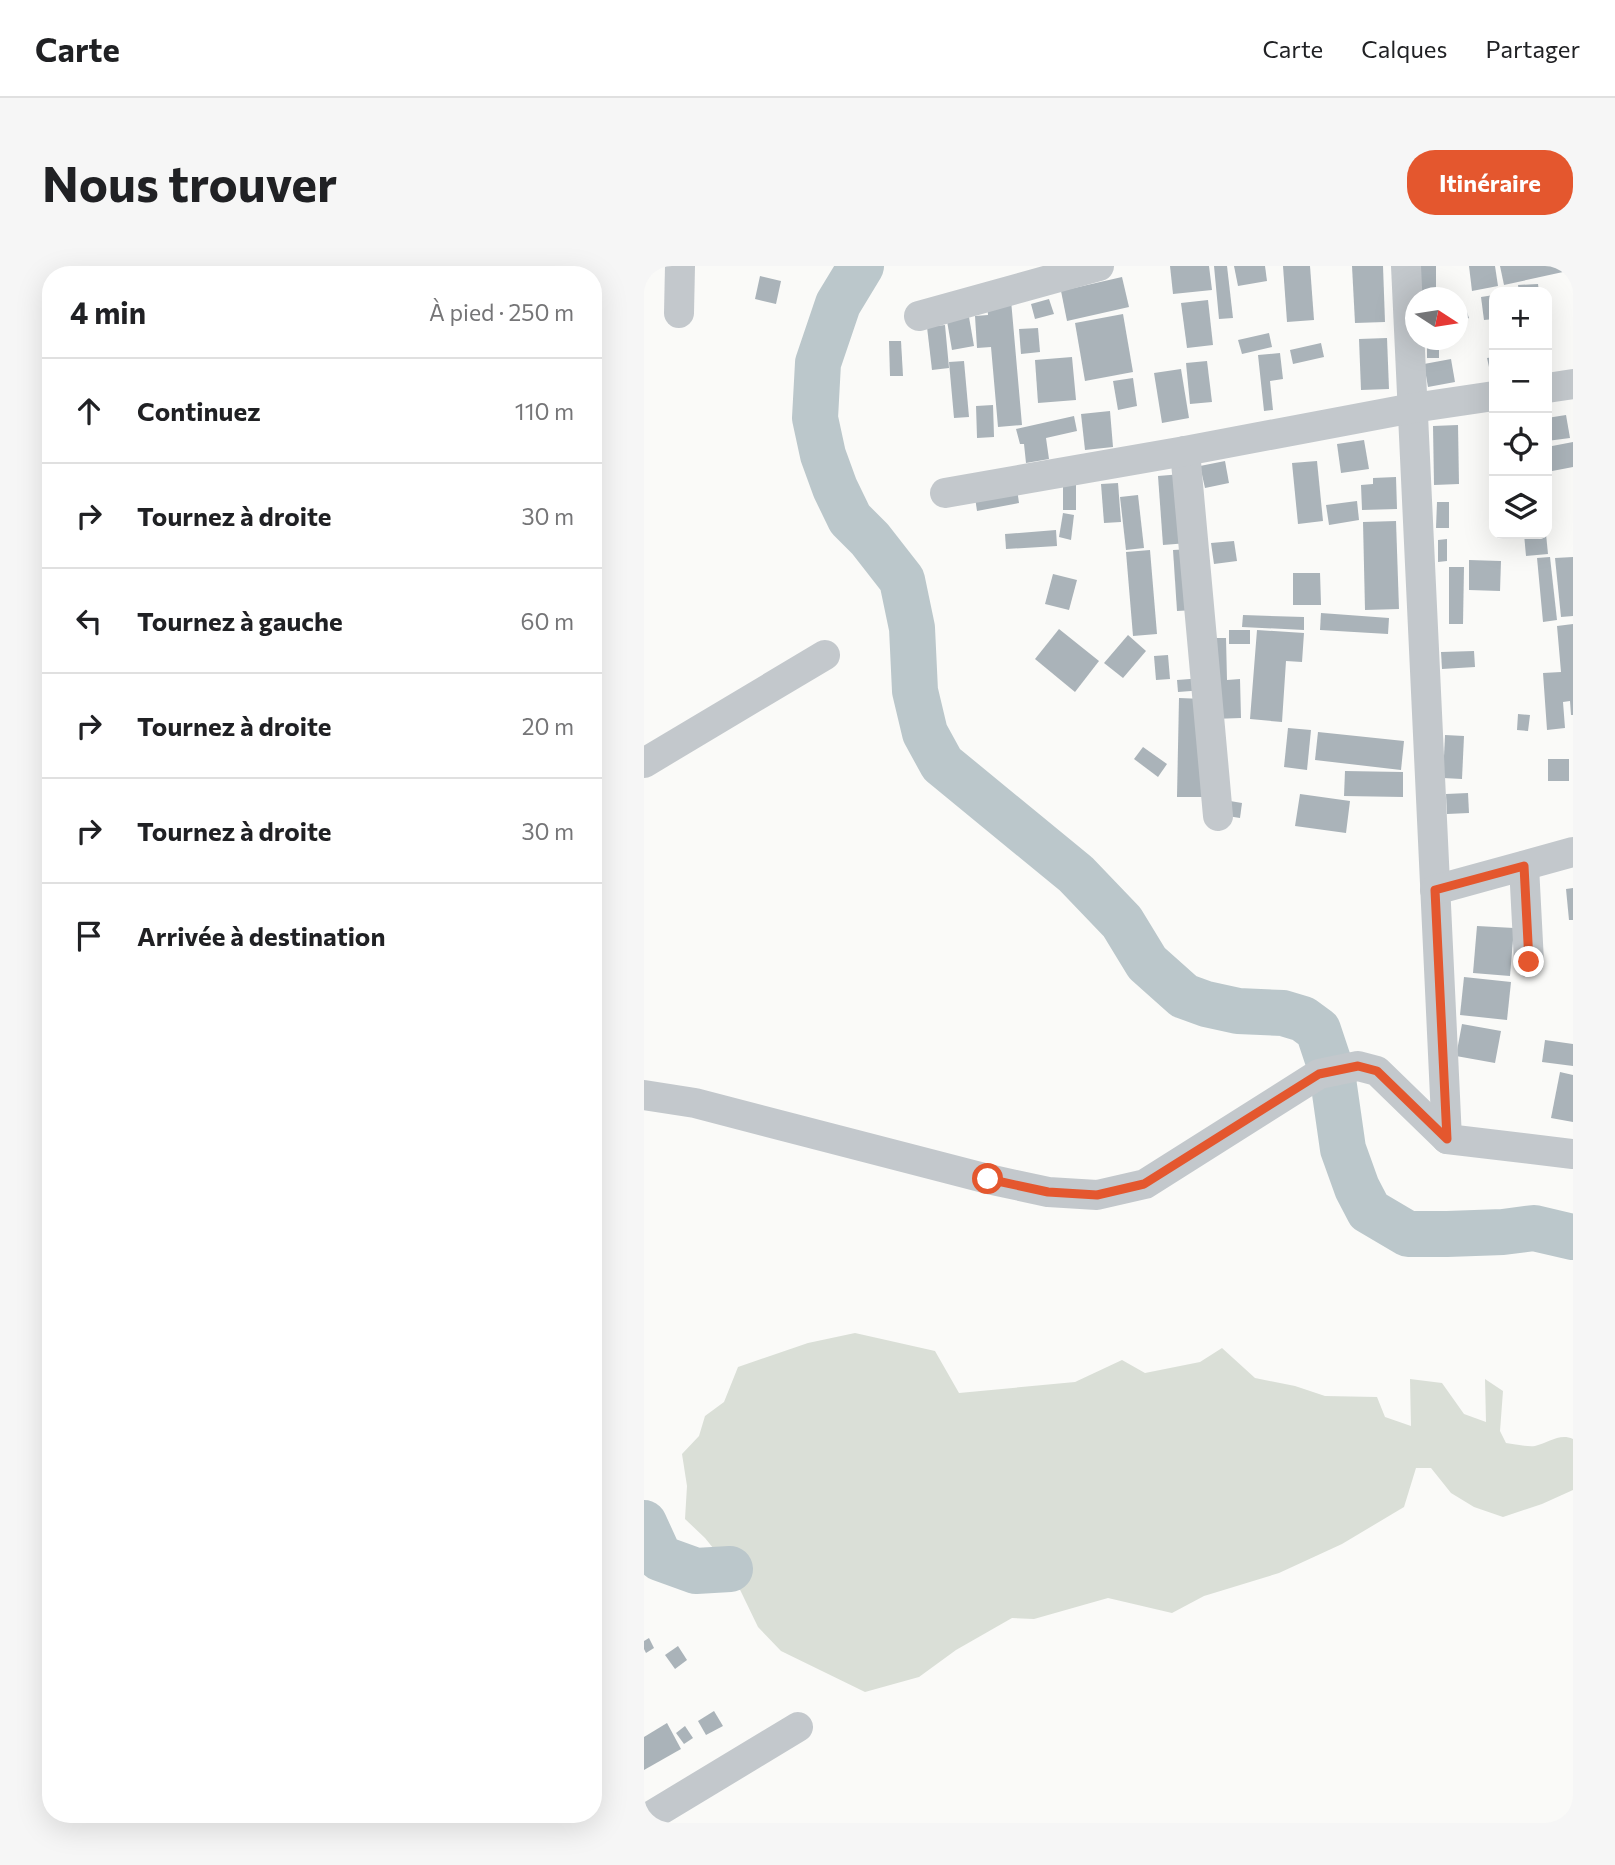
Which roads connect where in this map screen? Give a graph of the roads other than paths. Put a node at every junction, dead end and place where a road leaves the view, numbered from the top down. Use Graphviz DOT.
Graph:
graph roads {
  1 [pos="680,266"];
  2 [pos="1099,266"];
  3 [pos="1406,266"];
  4 [pos="679,313"];
  5 [pos="919,316"];
  6 [pos="1573,384"];
  7 [pos="1552,387"];
  8 [pos="1489,397"];
  9 [pos="1413,408"];
  10 [pos="1185,452"];
  11 [pos="945,493"];
  12 [pos="825,655"];
  13 [pos="644,763"];
  14 [pos="1218,816"];
  15 [pos="1573,852"];
  16 [pos="1524,866"];
  17 [pos="1435,890"];
  18 [pos="1529,962"];
  19 [pos="644,1095"];
  20 [pos="1447,1139"];
  21 [pos="1573,1154"];
  22 [pos="798,1727"];
  23 [pos="644,1821"];
  1 -- 4 [label="street"];
  2 -- 5 [label="street"];
  3 -- 9 [label="street"];
  6 -- 7 [label="street"];
  8 -- 9 [label="street"];
  9 -- 10 [label="street"];
  9 -- 17 [label="street"];
  10 -- 11 [label="street"];
  10 -- 14 [label="street"];
  12 -- 13 [label="street"];
  15 -- 16 [label="street"];
  16 -- 17 [label="street"];
  16 -- 18 [label="street"];
  17 -- 20 [label="street"];
  19 -- 20 [label="street"];
  20 -- 21 [label="street"];
  22 -- 23 [label="street"];
}
